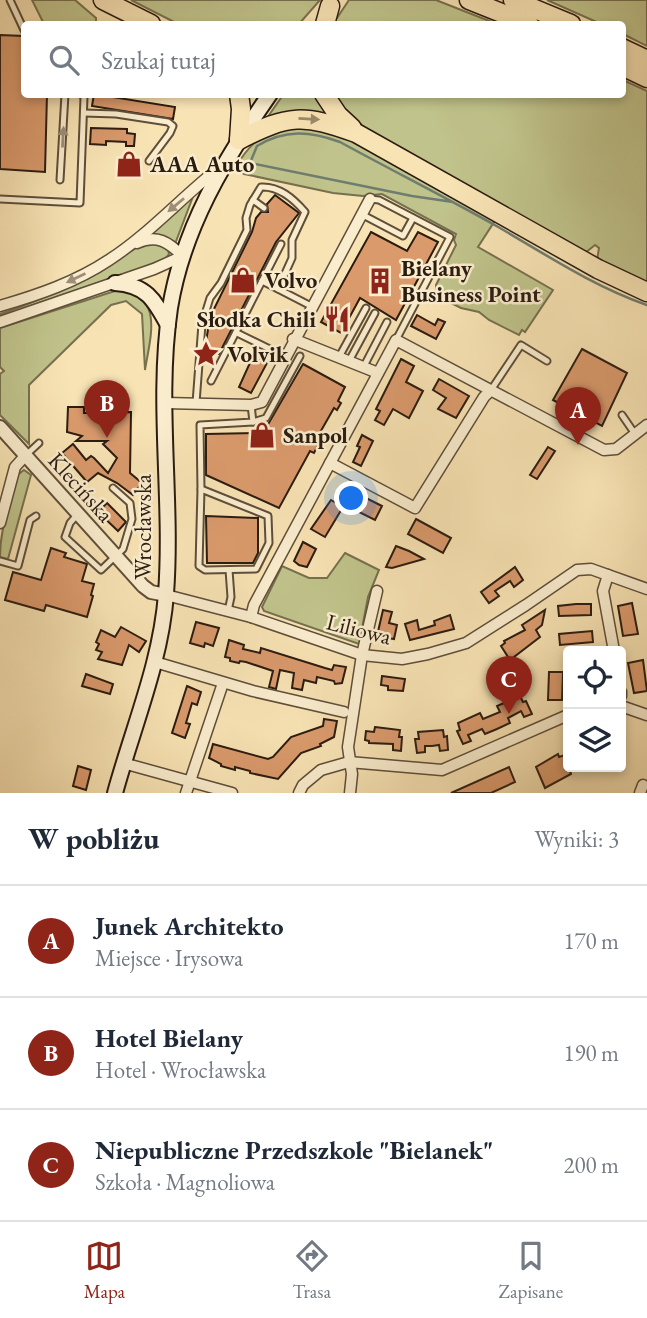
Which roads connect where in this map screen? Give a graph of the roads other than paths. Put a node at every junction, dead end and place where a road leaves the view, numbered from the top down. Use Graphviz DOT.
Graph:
graph roads {
  1 [pos="10,0"];
  2 [pos="103,0"];
  3 [pos="469,0"];
  4 [pos="513,0"];
  5 [pos="116,4"];
  6 [pos="330,6"];
  7 [pos="146,21"];
  8 [pos="326,21"];
  9 [pos="522,21"];
  10 [pos="563,21"];
  11 [pos="21,24"];
  12 [pos="626,50"];
  13 [pos="647,60"];
  14 [pos="626,68"];
  15 [pos="647,78"];
  16 [pos="65,98"];
  17 [pos="84,98"];
  18 [pos="240,98"];
  19 [pos="267,98"];
  20 [pos="327,98"];
  21 [pos="84,113"];
  22 [pos="356,133"];
  23 [pos="239,140"];
  24 [pos="149,161"];
  25 [pos="226,162"];
  26 [pos="60,180"];
  27 [pos="0,199"];
  28 [pos="370,199"];
  29 [pos="253,200"];
  30 [pos="264,208"];
  31 [pos="361,214"];
  32 [pos="413,218"];
  33 [pos="281,244"];
  34 [pos="127,247"];
  35 [pos="183,256"];
  36 [pos="262,281"];
  37 [pos="115,282"];
  38 [pos="278,289"];
  39 [pos="647,292"];
  40 [pos="0,306"];
  41 [pos="311,306"];
  42 [pos="366,308"];
  43 [pos="375,313"];
  44 [pos="0,322"];
  45 [pos="387,323"];
  46 [pos="168,325"];
  47 [pos="237,332"];
  48 [pos="293,339"];
  49 [pos="396,340"];
  50 [pos="278,353"];
  51 [pos="300,356"];
  52 [pos="344,359"];
  53 [pos="547,361"];
  54 [pos="364,366"];
  55 [pos="378,373"];
  56 [pos="211,381"];
  57 [pos="491,390"];
  58 [pos="165,403"];
  59 [pos="196,403"];
  60 [pos="251,405"];
  61 [pos="622,415"];
  62 [pos="253,422"];
  63 [pos="647,425"];
  64 [pos="0,428"];
  65 [pos="635,434"];
  66 [pos="39,443"];
  67 [pos="25,456"];
  68 [pos="330,463"];
  69 [pos="113,488"];
  70 [pos="201,489"];
  71 [pos="78,514"];
  72 [pos="36,516"];
  73 [pos="0,523"];
  74 [pos="117,556"];
  75 [pos="0,561"];
  76 [pos="229,570"];
  77 [pos="608,575"];
  78 [pos="647,589"];
  79 [pos="377,592"];
  80 [pos="166,595"];
  81 [pos="228,611"];
  82 [pos="251,617"];
  83 [pos="613,646"];
  84 [pos="362,655"];
  85 [pos="155,662"];
  86 [pos="223,683"];
  87 [pos="626,708"];
  88 [pos="344,712"];
  89 [pos="647,715"];
  90 [pos="563,717"];
  91 [pos="349,762"];
  92 [pos="123,763"];
  93 [pos="189,782"];
  94 [pos="115,793"];
  95 [pos="186,793"];
  96 [pos="232,793"];
  97 [pos="299,793"];
  98 [pos="350,793"];
  1 -- 11 [label="lane"];
  2 -- 5 [label="highway"];
  3 -- 9 [label="highway"];
  4 -- 10 [label="highway"];
  5 -- 7 [label="highway"];
  6 -- 8 [label="highway"];
  12 -- 13 [label="highway"];
  14 -- 15 [label="highway"];
  26 -- 16 [label="lane, one-way"];
  17 -- 21 [label="lane"];
  18 -- 23 [label="highway"];
  19 -- 23 [label="main road, Wrocławska"];
  20 -- 22 [label="highway"];
  21 -- 24 [label="lane"];
  21 -- 27 [label="lane"];
  23 -- 22 [label="highway, one-way"];
  22 -- 39 [label="highway"];
  23 -- 25 [label="main road, Wrocławska"];
  25 -- 34 [label="street, one-way"];
  25 -- 35 [label="main road, Wrocławska"];
  28 -- 31 [label="street"];
  28 -- 32 [label="lane"];
  29 -- 30 [label="lane"];
  29 -- 38 [label="lane"];
  29 -- 59 [label="lane"];
  31 -- 32 [label="lane"];
  31 -- 41 [label="street"];
  32 -- 49 [label="lane"];
  33 -- 36 [label="lane"];
  34 -- 35 [label="street"];
  34 -- 40 [label="street, one-way"];
  35 -- 37 [label="street"];
  35 -- 46 [label="main road, Wrocławska"];
  36 -- 38 [label="lane"];
  36 -- 47 [label="lane"];
  37 -- 44 [label="street"];
  37 -- 46 [label="main road"];
  38 -- 41 [label="lane"];
  41 -- 48 [label="street"];
  42 -- 52 [label="lane"];
  43 -- 52 [label="lane"];
  45 -- 54 [label="lane"];
  46 -- 58 [label="main road, Wrocławska"];
  47 -- 50 [label="lane"];
  47 -- 56 [label="lane"];
  48 -- 52 [label="street"];
  48 -- 60 [label="street"];
  49 -- 55 [label="street"];
  49 -- 57 [label="street"];
  51 -- 62 [label="lane"];
  52 -- 54 [label="street"];
  53 -- 57 [label="lane"];
  54 -- 55 [label="street"];
  55 -- 68 [label="street"];
  57 -- 65 [label="street"];
  57 -- 68 [label="street"];
  58 -- 59 [label="street"];
  58 -- 80 [label="main road, Wrocławska"];
  59 -- 60 [label="street"];
  60 -- 62 [label="lane"];
  61 -- 65 [label="lane"];
  62 -- 70 [label="lane"];
  63 -- 65 [label="street"];
  64 -- 67 [label="street, Klecińska"];
  66 -- 67 [label="lane"];
  67 -- 71 [label="street, Klecińska"];
  67 -- 73 [label="street"];
  68 -- 82 [label="street"];
  69 -- 74 [label="lane"];
  70 -- 76 [label="lane"];
  70 -- 76 [label="lane"];
  71 -- 74 [label="street, Klecińska"];
  71 -- 74 [label="lane"];
  72 -- 75 [label="lane"];
  74 -- 80 [label="street, Klecińska"];
  76 -- 81 [label="lane"];
  77 -- 78 [label="street, Liliowa"];
  77 -- 83 [label="street"];
  77 -- 84 [label="street, Liliowa"];
  79 -- 84 [label="street"];
  80 -- 81 [label="street, Liliowa"];
  80 -- 85 [label="main road, Wrocławska"];
  81 -- 82 [label="street, Liliowa"];
  82 -- 84 [label="street, Liliowa"];
  84 -- 91 [label="street"];
  85 -- 86 [label="street"];
  85 -- 92 [label="main road, Wrocławska"];
  86 -- 88 [label="street"];
  86 -- 93 [label="street"];
  87 -- 89 [label="street"];
  90 -- 91 [label="street"];
  91 -- 97 [label="street"];
  91 -- 98 [label="street"];
  92 -- 93 [label="street"];
  92 -- 94 [label="main road, Wrocławska"];
  93 -- 95 [label="street"];
  93 -- 96 [label="street"];
}
